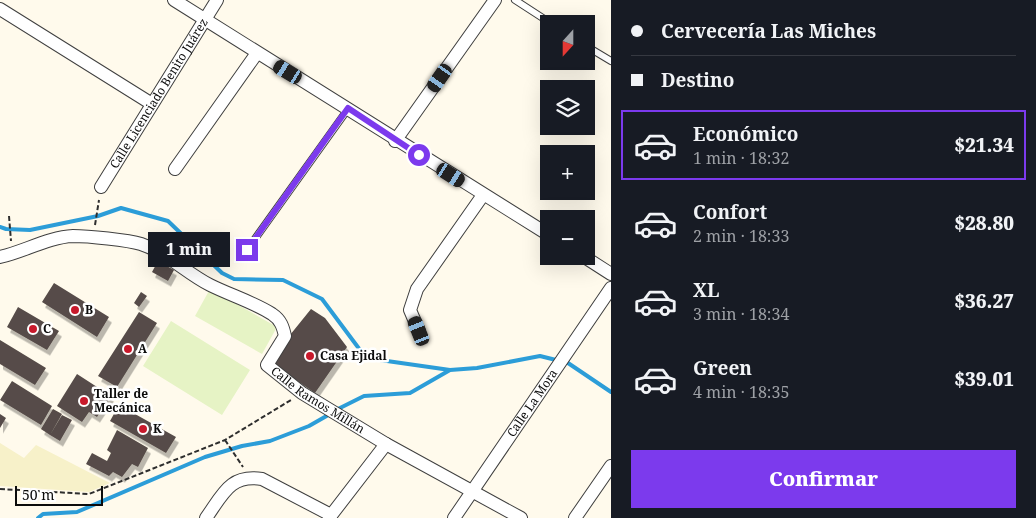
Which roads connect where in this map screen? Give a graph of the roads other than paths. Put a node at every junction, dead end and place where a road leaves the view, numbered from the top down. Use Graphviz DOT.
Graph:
graph roads {
  1 [pos="174,0"];
  2 [pos="217,0"];
  3 [pos="495,0"];
  4 [pos="515,0"];
  5 [pos="0,9"];
  6 [pos="540,16"];
  7 [pos="205,20"];
  8 [pos="595,51"];
  9 [pos="258,53"];
  10 [pos="611,61"];
  11 [pos="152,104"];
  12 [pos="348,108"];
  13 [pos="395,141"];
  14 [pos="175,169"];
  15 [pos="101,188"];
  16 [pos="484,195"];
  17 [pos="540,229"];
  18 [pos="247,250"];
  19 [pos="6,256"];
  20 [pos="595,264"];
  21 [pos="611,274"];
  22 [pos="611,288"];
  23 [pos="419,331"];
  24 [pos="386,444"];
  25 [pos="611,466"];
  26 [pos="472,491"];
  27 [pos="330,516"];
  28 [pos="206,518"];
  29 [pos="454,518"];
  30 [pos="521,518"];
  31 [pos="575,518"];
  1 -- 7 [label="street"];
  2 -- 7 [label="street, Calle Licenciado Benito Juárez"];
  3 -- 13 [label="street"];
  4 -- 6 [label="lane"];
  5 -- 11 [label="street"];
  7 -- 9 [label="street"];
  7 -- 11 [label="street, Calle Licenciado Benito Juárez"];
  8 -- 10 [label="lane"];
  9 -- 12 [label="street"];
  9 -- 14 [label="street"];
  11 -- 15 [label="street, Calle Licenciado Benito Juárez"];
  12 -- 13 [label="street"];
  12 -- 18 [label="lane"];
  13 -- 16 [label="street"];
  16 -- 17 [label="street"];
  16 -- 23 [label="street"];
  19 -- 24 [label="street, Calle Ramos Millán"];
  20 -- 21 [label="street"];
  22 -- 26 [label="street, Calle La Mora"];
  24 -- 26 [label="street, Calle Ramos Millán"];
  24 -- 27 [label="street"];
  25 -- 31 [label="street"];
  26 -- 29 [label="street, Calle La Mora"];
  26 -- 30 [label="street, Calle Ramos Millán"];
  27 -- 28 [label="street"];
}
